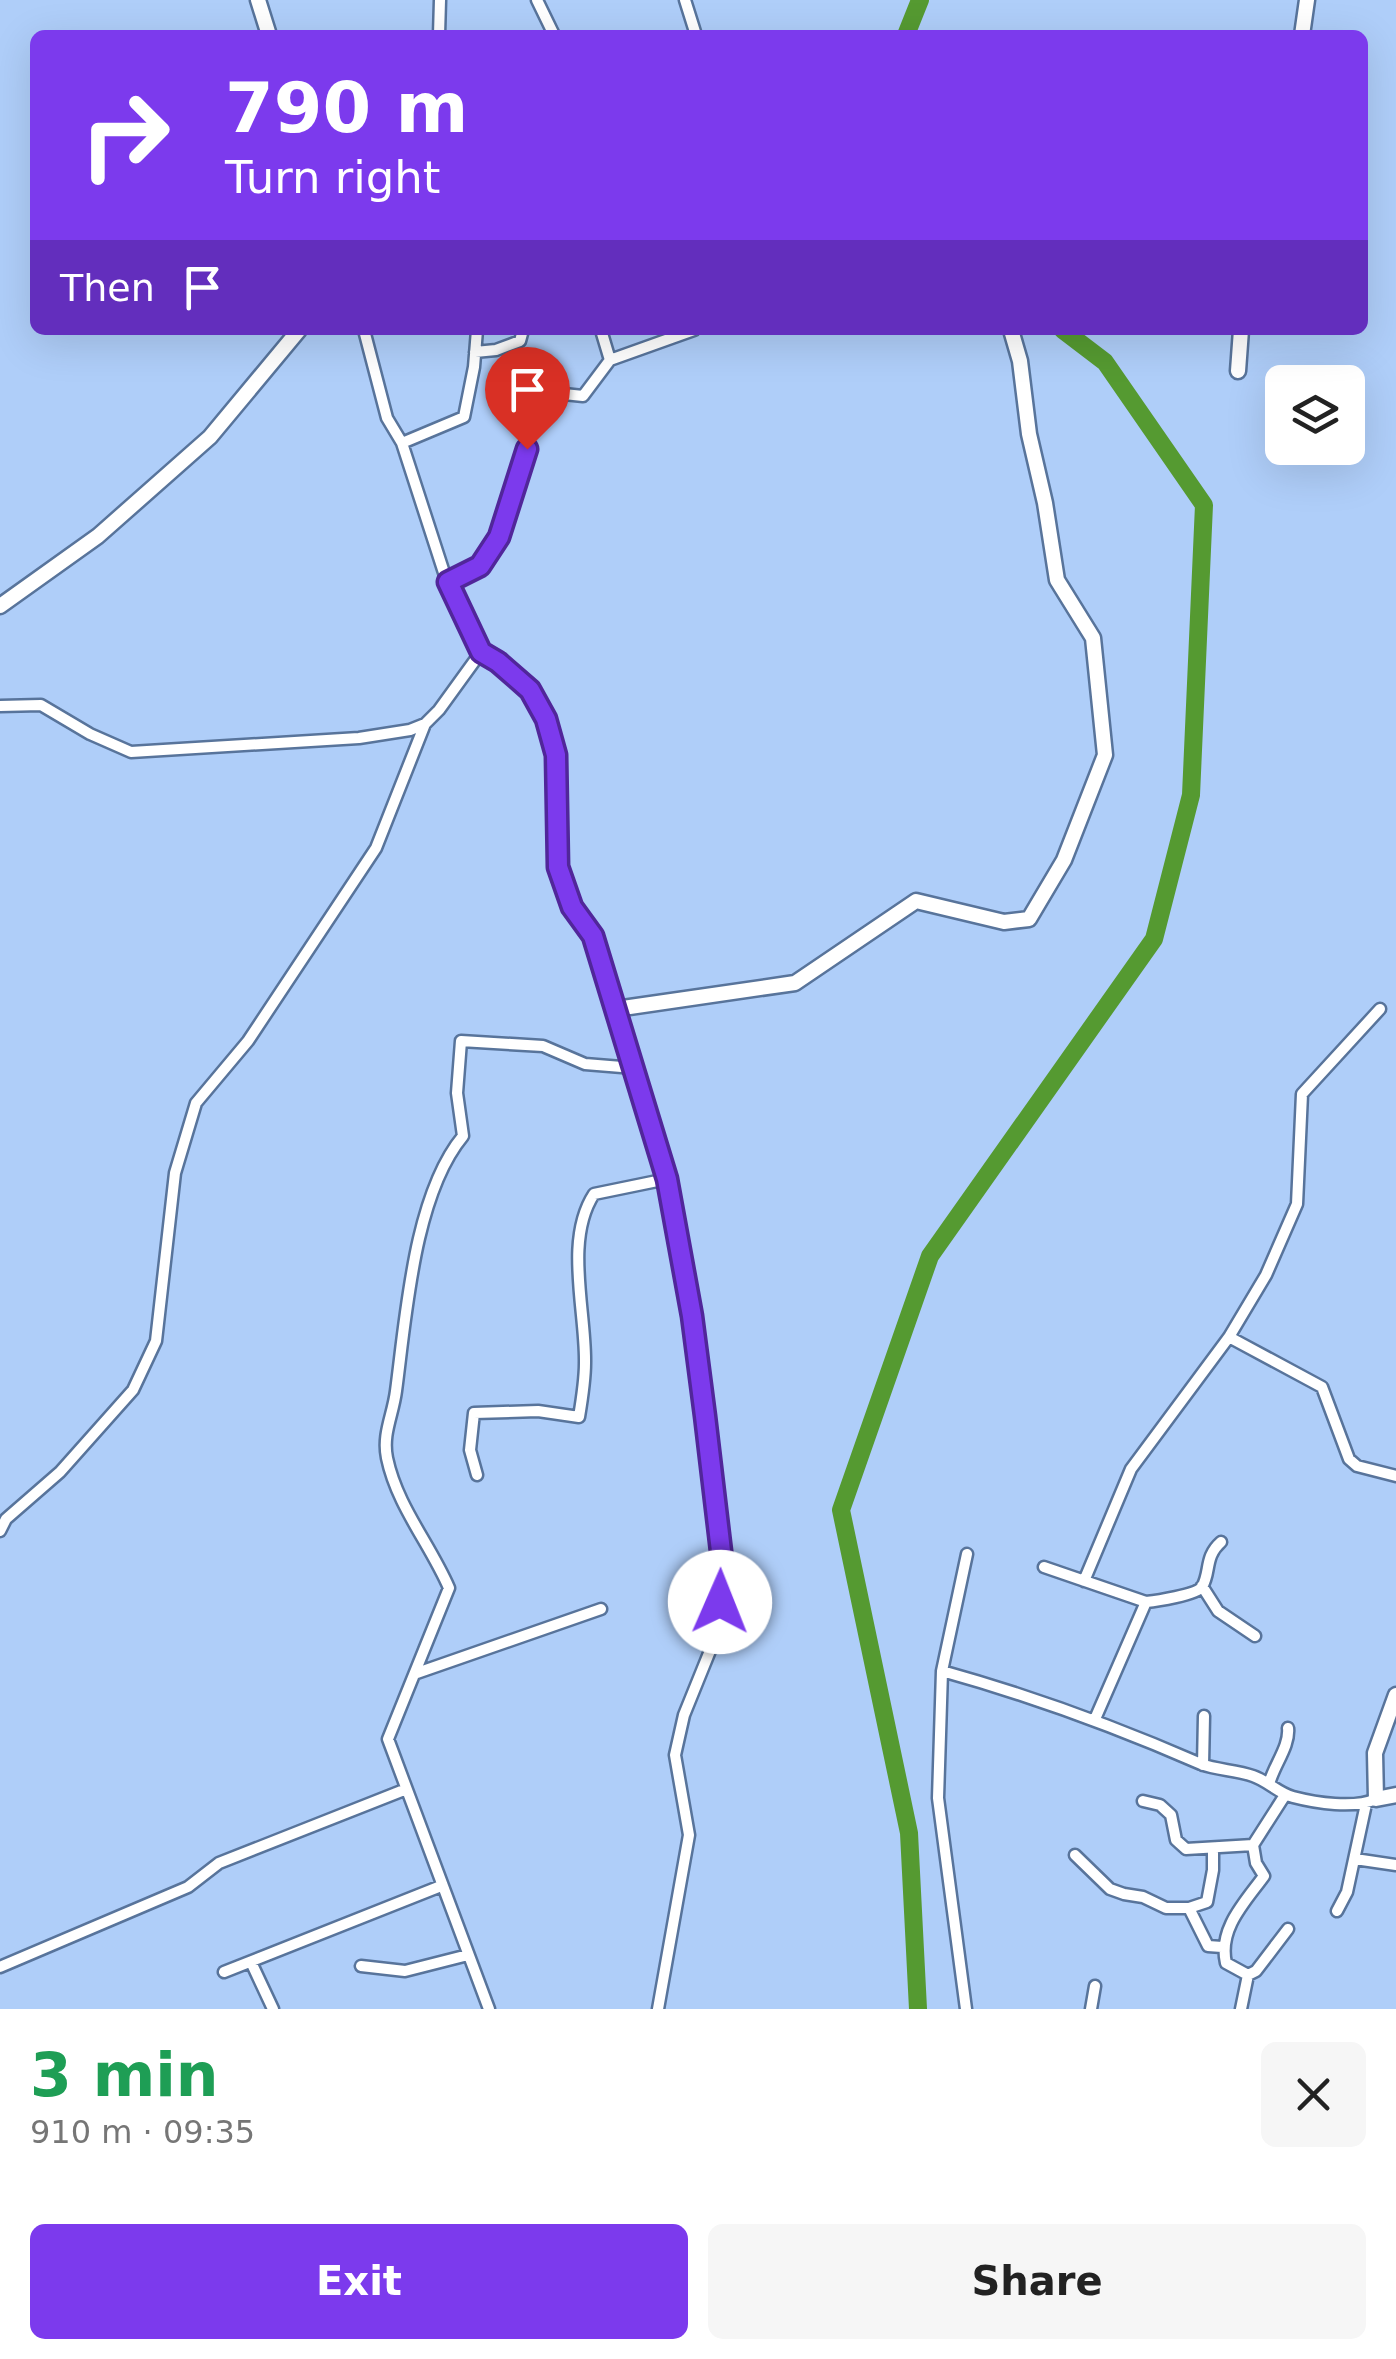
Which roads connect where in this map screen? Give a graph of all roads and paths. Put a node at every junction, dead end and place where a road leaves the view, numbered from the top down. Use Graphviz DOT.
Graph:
graph roads {
  1 [pos="258,0"];
  2 [pos="440,0"];
  3 [pos="537,0"];
  4 [pos="685,0"];
  5 [pos="1307,0"];
  6 [pos="268,30"];
  7 [pos="439,30"];
  8 [pos="552,30"];
  9 [pos="694,30"];
  10 [pos="1303,30"];
  11 [pos="295,335"];
  12 [pos="365,335"];
  13 [pos="477,335"];
  14 [pos="522,335"];
  15 [pos="602,335"];
  16 [pos="680,335"];
  17 [pos="1012,335"];
  18 [pos="1242,335"];
  19 [pos="475,352"];
  20 [pos="610,360"];
  21 [pos="1238,370"];
  22 [pos="402,444"];
  23 [pos="448,582"];
  24 [pos="0,606"];
  25 [pos="481,652"];
  26 [pos="0,706"];
  27 [pos="424,724"];
  28 [pos="616,1009"];
  29 [pos="1380,1009"];
  30 [pos="634,1068"];
  31 [pos="667,1179"];
  32 [pos="1228,1337"];
  33 [pos="476,1475"];
  34 [pos="1396,1476"];
  35 [pos="0,1531"];
  36 [pos="1222,1542"];
  37 [pos="967,1554"];
  38 [pos="1044,1567"];
  39 [pos="1084,1580"];
  40 [pos="1202,1586"];
  41 [pos="1146,1602"];
  42 [pos="601,1609"];
  43 [pos="1256,1636"];
  44 [pos="942,1671"];
  45 [pos="417,1673"];
  46 [pos="1396,1694"];
  47 [pos="1204,1716"];
  48 [pos="1095,1719"];
  49 [pos="1288,1728"];
  50 [pos="1204,1765"];
  51 [pos="1270,1784"];
  52 [pos="404,1790"];
  53 [pos="1286,1794"];
  54 [pos="1396,1795"];
  55 [pos="1143,1801"];
  56 [pos="1371,1801"];
  57 [pos="1253,1844"];
  58 [pos="1213,1848"];
  59 [pos="1075,1855"];
  60 [pos="1355,1859"];
  61 [pos="1396,1865"];
  62 [pos="442,1886"];
  63 [pos="1189,1908"];
  64 [pos="1336,1910"];
  65 [pos="1288,1929"];
  66 [pos="1222,1947"];
  67 [pos="468,1955"];
  68 [pos="252,1962"];
  69 [pos="361,1966"];
  70 [pos="0,1967"];
  71 [pos="224,1972"];
  72 [pos="1248,1975"];
  73 [pos="1096,1986"];
  74 [pos="273,2009"];
  75 [pos="489,2009"];
  76 [pos="658,2009"];
  77 [pos="966,2009"];
  78 [pos="1091,2009"];
  79 [pos="1241,2009"];
  1 -- 6 [label="street"];
  2 -- 7 [label="street"];
  3 -- 8 [label="street"];
  4 -- 9 [label="street"];
  5 -- 10 [label="street"];
  11 -- 24 [label="street"];
  12 -- 22 [label="street"];
  13 -- 19 [label="street"];
  14 -- 19 [label="street"];
  15 -- 20 [label="street"];
  16 -- 20 [label="street"];
  17 -- 28 [label="street"];
  18 -- 21 [label="street"];
  19 -- 22 [label="street"];
  20 -- 23 [label="street"];
  22 -- 23 [label="street"];
  23 -- 25 [label="street"];
  25 -- 27 [label="street"];
  25 -- 28 [label="street"];
  26 -- 27 [label="street"];
  27 -- 35 [label="street"];
  28 -- 30 [label="street"];
  29 -- 32 [label="street"];
  30 -- 31 [label="street"];
  30 -- 45 [label="street"];
  31 -- 33 [label="street"];
  31 -- 76 [label="street"];
  32 -- 34 [label="street"];
  32 -- 39 [label="street"];
  36 -- 40 [label="street"];
  37 -- 44 [label="street"];
  38 -- 39 [label="street"];
  39 -- 41 [label="street"];
  40 -- 41 [label="street"];
  40 -- 43 [label="street"];
  41 -- 48 [label="street"];
  42 -- 45 [label="street"];
  44 -- 48 [label="street"];
  44 -- 77 [label="street"];
  45 -- 52 [label="street"];
  46 -- 56 [label="street"];
  47 -- 50 [label="street"];
  48 -- 50 [label="street"];
  49 -- 51 [label="street"];
  50 -- 51 [label="street"];
  51 -- 53 [label="street"];
  52 -- 62 [label="street"];
  52 -- 70 [label="street"];
  53 -- 56 [label="street"];
  53 -- 57 [label="street"];
  54 -- 56 [label="street"];
  55 -- 58 [label="street"];
  56 -- 60 [label="street"];
  57 -- 58 [label="street"];
  57 -- 66 [label="street"];
  58 -- 63 [label="street"];
  59 -- 63 [label="street"];
  60 -- 61 [label="street"];
  60 -- 64 [label="street"];
  62 -- 67 [label="street"];
  62 -- 68 [label="street"];
  63 -- 66 [label="street"];
  65 -- 72 [label="street"];
  66 -- 72 [label="street"];
  67 -- 69 [label="street"];
  67 -- 75 [label="street"];
  68 -- 71 [label="street"];
  68 -- 74 [label="street"];
  72 -- 79 [label="street"];
  73 -- 78 [label="street"];
}
